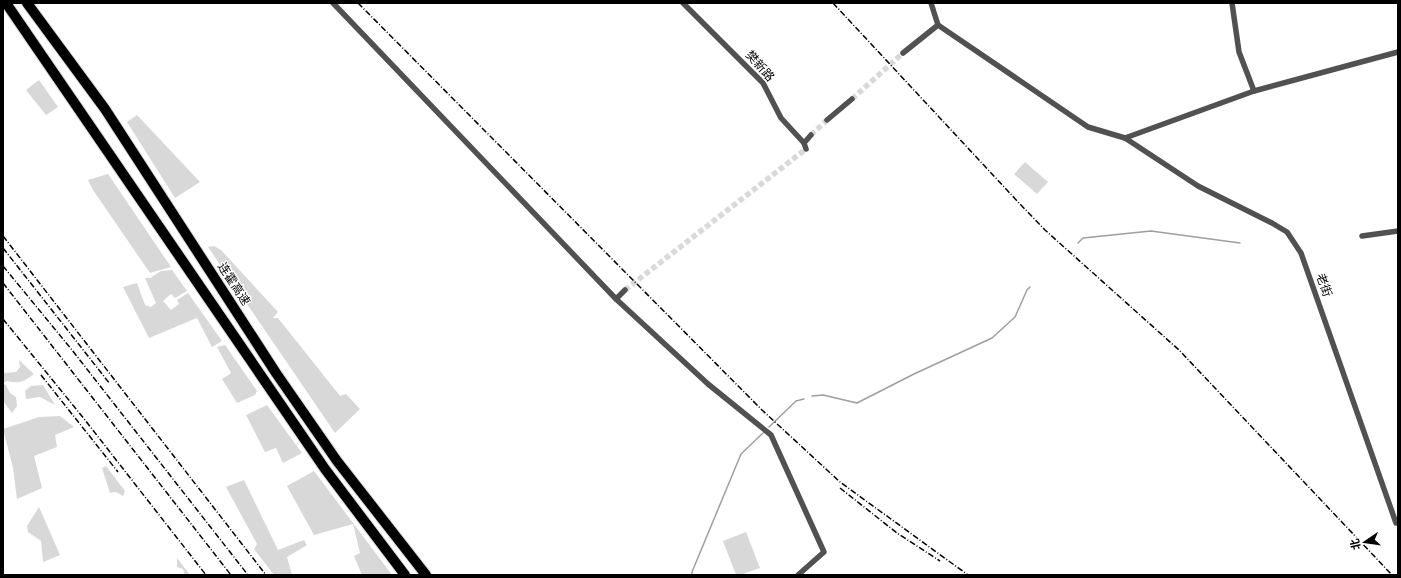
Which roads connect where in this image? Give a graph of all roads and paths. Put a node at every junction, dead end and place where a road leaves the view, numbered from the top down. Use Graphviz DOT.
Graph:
graph roads {
  1 [pos="6,3"];
  2 [pos="27,3"];
  3 [pos="333,3"];
  4 [pos="683,3"];
  5 [pos="931,3"];
  6 [pos="1232,3"];
  7 [pos="938,25"];
  8 [pos="1398,52"];
  9 [pos="903,53"];
  10 [pos="1254,91"];
  11 [pos="852,99"];
  12 [pos="827,120"];
  13 [pos="811,135"];
  14 [pos="1125,138"];
  15 [pos="1398,231"];
  16 [pos="1362,236"];
  17 [pos="625,290"];
  18 [pos="616,299"];
  19 [pos="1398,523"];
  20 [pos="405,575"];
  21 [pos="426,575"];
  22 [pos="798,575"];
  1 -- 20 [label="highway"];
  2 -- 21 [label="highway, 连霍高速"];
  3 -- 18 [label="street"];
  4 -- 13 [label="street, 樊新路"];
  5 -- 7 [label="street"];
  6 -- 10 [label="street"];
  7 -- 9 [label="street"];
  7 -- 14 [label="street, 老街"];
  8 -- 10 [label="street"];
  10 -- 14 [label="street"];
  11 -- 12 [label="street"];
  14 -- 19 [label="street, 老街"];
  15 -- 16 [label="street"];
  17 -- 18 [label="street"];
  18 -- 22 [label="street"];
}
